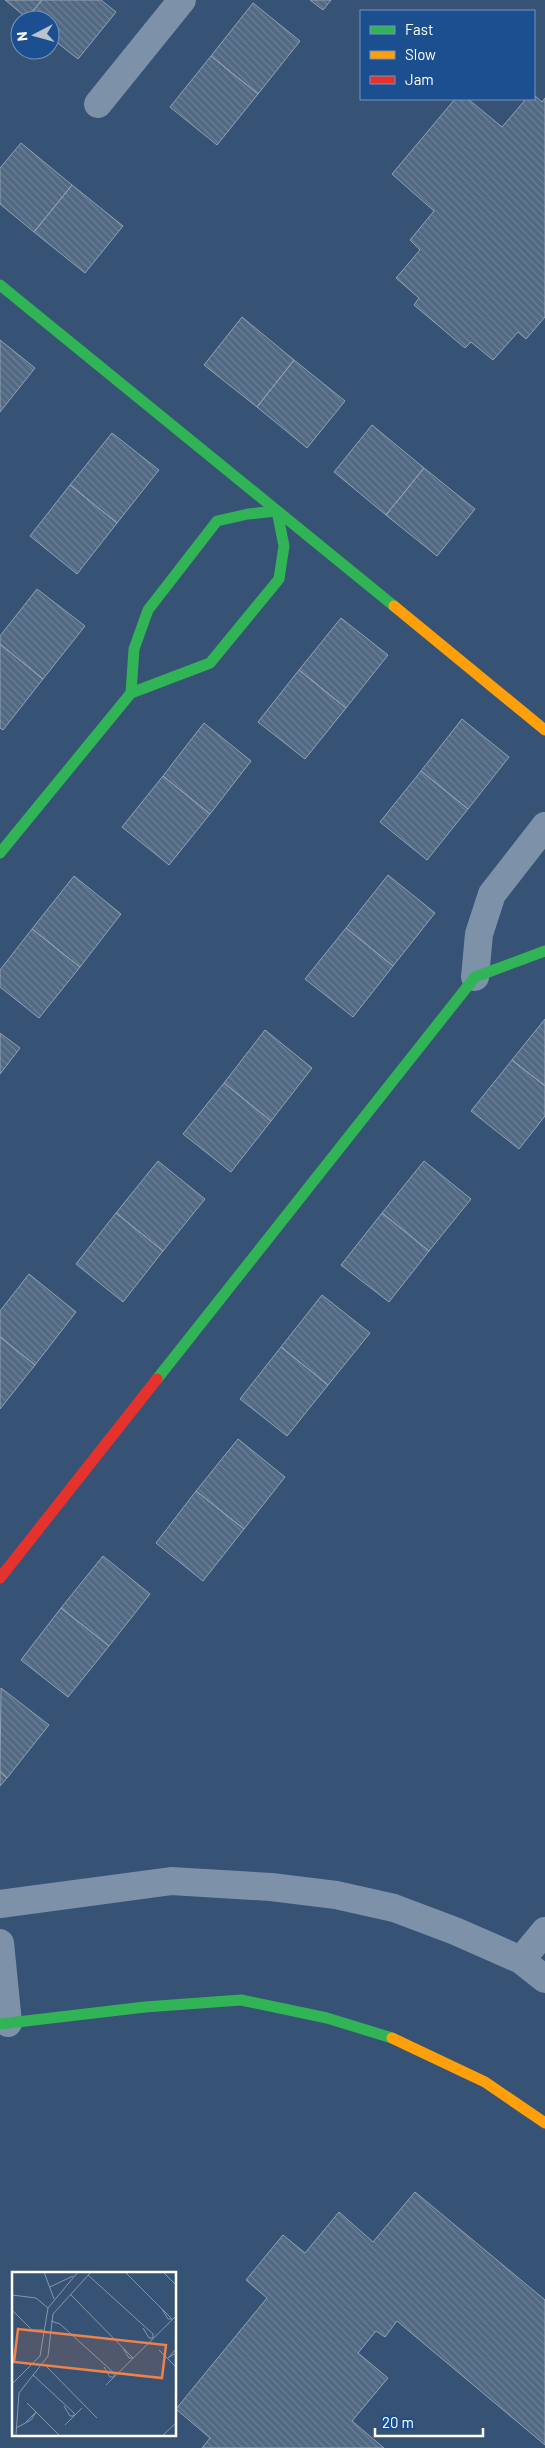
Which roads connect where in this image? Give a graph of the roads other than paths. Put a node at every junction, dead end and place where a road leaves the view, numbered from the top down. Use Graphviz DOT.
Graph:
graph roads {
  1 [pos="182,0"];
  2 [pos="98,104"];
  3 [pos="0,286"];
  4 [pos="277,511"];
  5 [pos="131,693"];
  6 [pos="545,730"];
  7 [pos="545,826"];
  8 [pos="0,853"];
  9 [pos="545,951"];
  10 [pos="475,977"];
  11 [pos="0,1578"];
  12 [pos="0,1904"];
  13 [pos="545,1931"];
  14 [pos="0,1943"];
  15 [pos="520,1960"];
  16 [pos="545,1979"];
  17 [pos="4,2024"];
  18 [pos="545,2123"];
  1 -- 2 [label="street"];
  3 -- 4 [label="street"];
  4 -- 5 [label="street"];
  4 -- 5 [label="street"];
  4 -- 6 [label="street"];
  5 -- 8 [label="street"];
  7 -- 10 [label="street"];
  9 -- 10 [label="street"];
  10 -- 11 [label="street"];
  12 -- 15 [label="street"];
  13 -- 15 [label="street"];
  14 -- 17 [label="street"];
  15 -- 16 [label="street"];
  17 -- 18 [label="street"];
}
